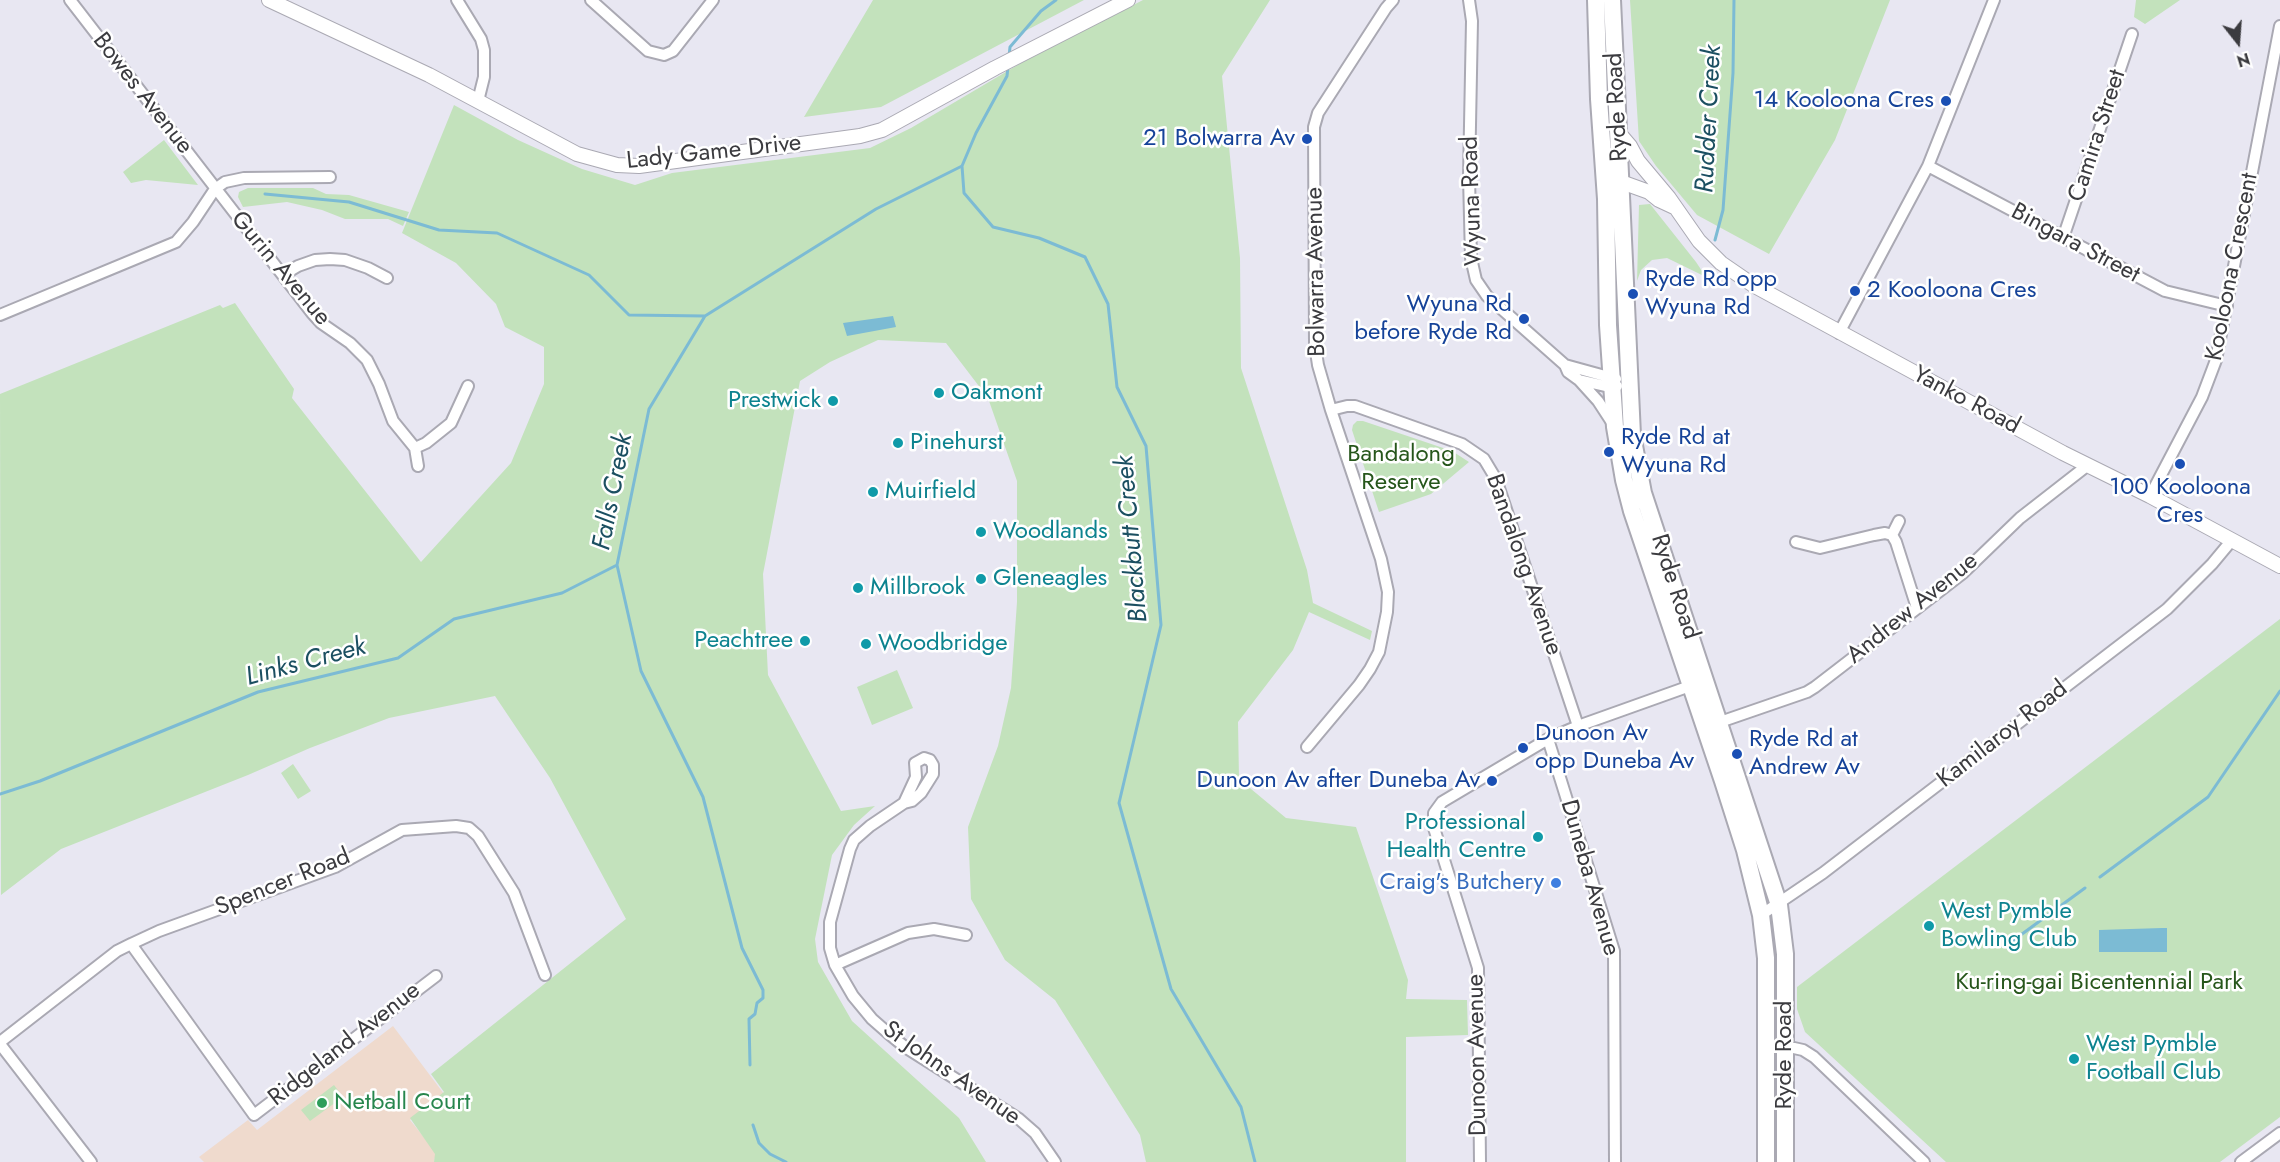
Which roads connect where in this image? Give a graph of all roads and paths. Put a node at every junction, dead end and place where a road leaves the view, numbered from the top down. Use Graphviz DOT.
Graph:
graph roads {
  1 [pos="70,0"];
  2 [pos="268,0"];
  3 [pos="457,0"];
  4 [pos="591,0"];
  5 [pos="713,0"];
  6 [pos="1128,0"];
  7 [pos="1393,0"];
  8 [pos="1469,0"];
  9 [pos="1596,0"];
  10 [pos="1612,0"];
  11 [pos="1994,0"];
  12 [pos="2280,26"];
  13 [pos="2132,34"];
  14 [pos="478,101"];
  15 [pos="1618,132"];
  16 [pos="1928,166"];
  17 [pos="330,177"];
  18 [pos="1616,177"];
  19 [pos="1659,186"];
  20 [pos="215,189"];
  21 [pos="1674,207"];
  22 [pos="2063,238"];
  23 [pos="283,275"];
  24 [pos="387,278"];
  25 [pos="2227,306"];
  26 [pos="0,315"];
  27 [pos="1839,333"];
  28 [pos="1565,365"];
  29 [pos="1579,380"];
  30 [pos="1617,382"];
  31 [pos="468,386"];
  32 [pos="1331,410"];
  33 [pos="1615,427"];
  34 [pos="415,448"];
  35 [pos="2088,465"];
  36 [pos="418,466"];
  37 [pos="2150,496"];
  38 [pos="1899,521"];
  39 [pos="1892,535"];
  40 [pos="2232,540"];
  41 [pos="1796,542"];
  42 [pos="2280,566"];
  43 [pos="1917,608"];
  44 [pos="1690,686"];
  45 [pos="1719,722"];
  46 [pos="1578,726"];
  47 [pos="1548,740"];
  48 [pos="1307,747"];
  49 [pos="904,803"];
  50 [pos="1779,905"];
  51 [pos="1761,915"];
  52 [pos="966,935"];
  53 [pos="131,944"];
  54 [pos="835,965"];
  55 [pos="544,975"];
  56 [pos="436,976"];
  57 [pos="0,1043"];
  58 [pos="1766,1048"];
  59 [pos="1785,1048"];
  60 [pos="2280,1133"];
  61 [pos="91,1162"];
  62 [pos="1055,1162"];
  63 [pos="1480,1162"];
  64 [pos="1615,1162"];
  65 [pos="1766,1162"];
  66 [pos="1785,1162"];
  67 [pos="1924,1162"];
  68 [pos="2241,1162"];
  1 -- 20 [label="street, Bowes Avenue"];
  2 -- 14 [label="main road, Lady Game Drive"];
  3 -- 14 [label="street"];
  4 -- 5 [label="street"];
  6 -- 14 [label="main road, Lady Game Drive"];
  7 -- 32 [label="street, Bolwarra Avenue"];
  8 -- 28 [label="street, Wyuna Road"];
  9 -- 18 [label="highway, Ryde Road"];
  10 -- 15 [label="highway, Ryde Road"];
  11 -- 16 [label="street"];
  12 -- 25 [label="street, Kooloona Crescent"];
  13 -- 22 [label="street, Camira Street"];
  15 -- 18 [label="highway, Ryde Road"];
  15 -- 19 [label="main road, Yanko Road"];
  16 -- 22 [label="street, Bingara Street"];
  16 -- 27 [label="street"];
  17 -- 20 [label="street"];
  18 -- 19 [label="main road"];
  18 -- 21 [label="main road, Yanko Road"];
  18 -- 30 [label="highway, Ryde Road"];
  19 -- 21 [label="main road, Yanko Road"];
  20 -- 23 [label="street, Gurin Avenue"];
  20 -- 26 [label="street"];
  21 -- 27 [label="main road, Yanko Road"];
  22 -- 25 [label="street, Bingara Street"];
  23 -- 24 [label="street"];
  23 -- 34 [label="street, Gurin Avenue"];
  25 -- 37 [label="street, Kooloona Crescent"];
  27 -- 35 [label="main road, Yanko Road"];
  28 -- 29 [label="street, Wyuna Road"];
  28 -- 30 [label="street, Wyuna Road"];
  29 -- 30 [label="street"];
  29 -- 33 [label="street, Wyuna Road"];
  30 -- 33 [label="highway, Ryde Road"];
  30 -- 45 [label="highway, Ryde Road"];
  31 -- 34 [label="street"];
  32 -- 46 [label="street, Bandalong Avenue"];
  32 -- 48 [label="street, Bolwarra Avenue"];
  33 -- 44 [label="highway, Ryde Road"];
  34 -- 36 [label="street, Gurin Avenue"];
  35 -- 37 [label="main road, Yanko Road"];
  35 -- 43 [label="street, Andrew Avenue"];
  37 -- 40 [label="main road, Yanko Road"];
  38 -- 39 [label="street"];
  39 -- 41 [label="street"];
  39 -- 43 [label="street"];
  40 -- 42 [label="main road, Yanko Road"];
  40 -- 50 [label="street, Kamilaroy Road"];
  43 -- 45 [label="street, Andrew Avenue"];
  44 -- 46 [label="street, Dunoon Avenue"];
  44 -- 51 [label="highway, Ryde Road"];
  45 -- 50 [label="highway, Ryde Road"];
  46 -- 47 [label="street, Dunoon Avenue"];
  47 -- 63 [label="street, Dunoon Avenue"];
  47 -- 64 [label="street, Duneba Avenue"];
  49 -- 54 [label="street, St Johns Avenue"];
  50 -- 51 [label="street, Kamilaroy Road"];
  50 -- 59 [label="highway, Ryde Road"];
  51 -- 58 [label="highway, Ryde Road"];
  52 -- 54 [label="street"];
  53 -- 55 [label="street, Spencer Road"];
  53 -- 56 [label="street, Ridgeland Avenue"];
  53 -- 57 [label="street, Spencer Road"];
  54 -- 62 [label="street, St Johns Avenue"];
  57 -- 61 [label="street"];
  58 -- 59 [label="street"];
  58 -- 65 [label="highway, Ryde Road"];
  59 -- 66 [label="highway, Ryde Road"];
  59 -- 67 [label="street"];
  60 -- 68 [label="street"];
}
